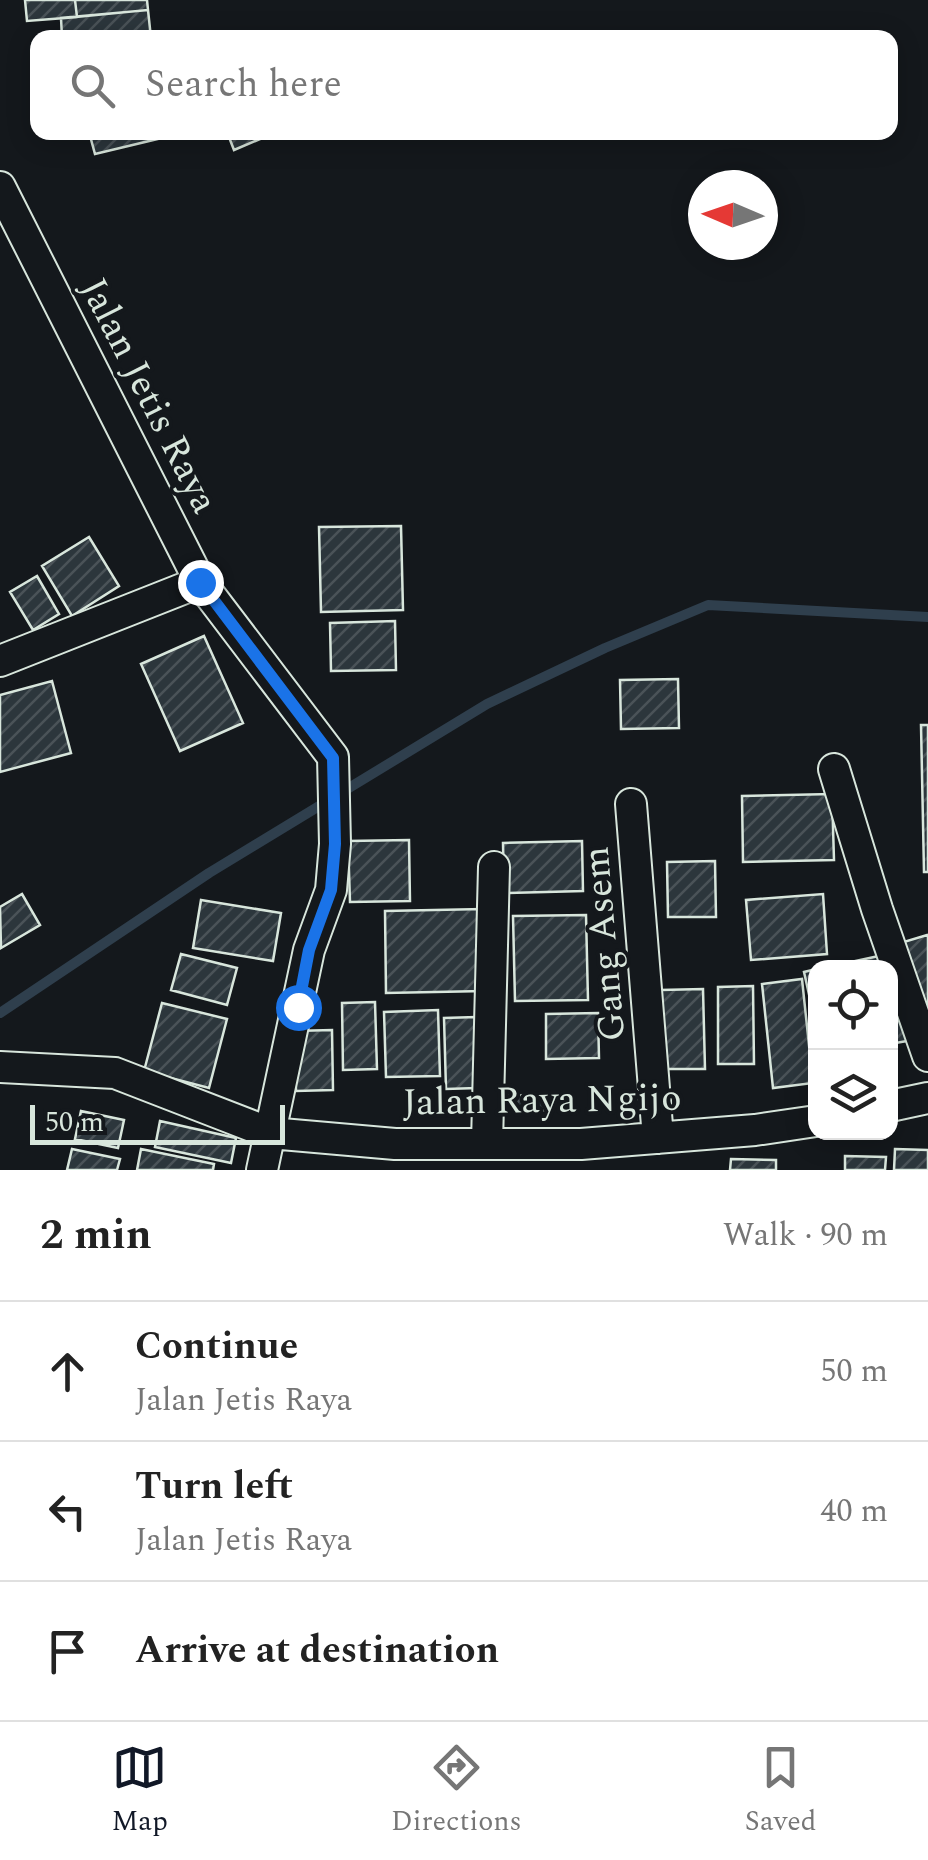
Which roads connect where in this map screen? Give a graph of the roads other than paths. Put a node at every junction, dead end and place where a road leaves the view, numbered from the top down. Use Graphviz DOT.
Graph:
graph roads {
  1 [pos="0,187"];
  2 [pos="10,228"];
  3 [pos="200,582"];
  4 [pos="0,661"];
  5 [pos="834,769"];
  6 [pos="631,804"];
  7 [pos="494,867"];
  8 [pos="928,1056"];
  9 [pos="0,1066"];
  10 [pos="928,1098"];
  11 [pos="898,1104"];
  12 [pos="808,1122"];
  13 [pos="270,1132"];
  14 [pos="658,1138"];
  15 [pos="483,1152"];
  16 [pos="262,1170"];
  1 -- 2 [label="street, Jalan Jetis Raya"];
  2 -- 3 [label="street, Jalan Jetis Raya"];
  3 -- 4 [label="street"];
  3 -- 13 [label="street, Jalan Jetis Raya"];
  5 -- 8 [label="street"];
  6 -- 14 [label="street, Gang Asem"];
  7 -- 15 [label="street"];
  9 -- 13 [label="street, Jalan Raya Ngijo"];
  10 -- 11 [label="street"];
  12 -- 14 [label="street, Jalan Raya Ngijo"];
  13 -- 15 [label="street, Jalan Raya Ngijo"];
  13 -- 16 [label="street, Jalan Jetis Raya"];
  14 -- 15 [label="street, Jalan Raya Ngijo"];
}
